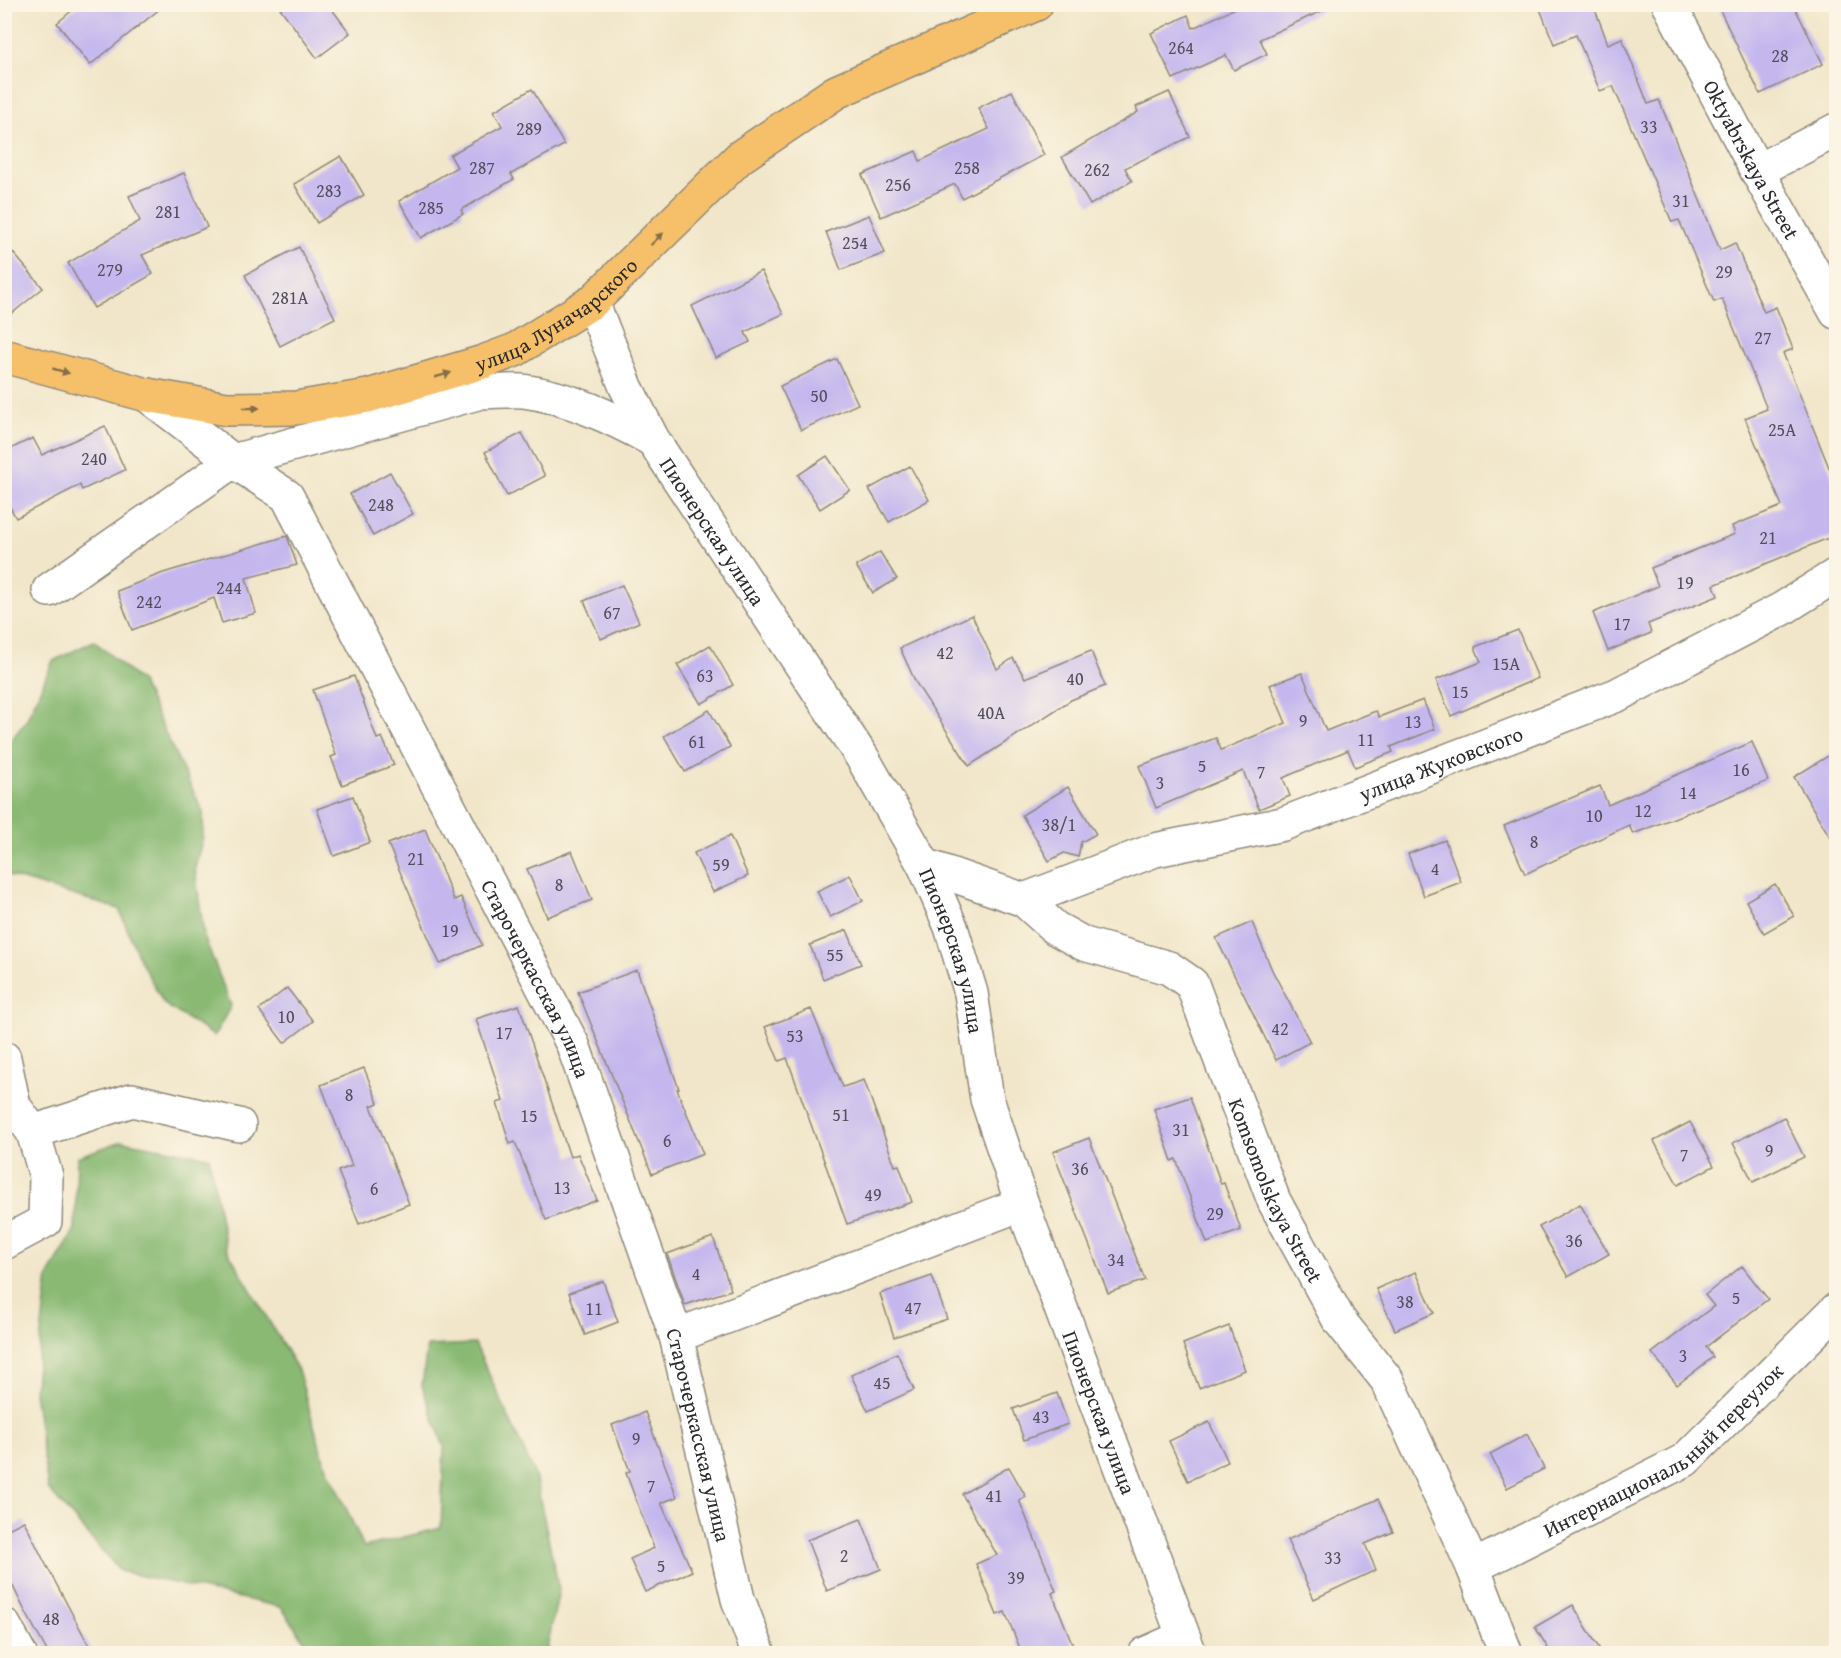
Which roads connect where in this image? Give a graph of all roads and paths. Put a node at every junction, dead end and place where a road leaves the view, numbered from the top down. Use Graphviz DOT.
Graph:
graph roads {
  1 [pos="1036,4"];
  2 [pos="1669,4"];
  3 [pos="1836,130"];
  4 [pos="1757,171"];
  5 [pos="592,302"];
  6 [pos="1836,312"];
  7 [pos="4,356"];
  8 [pos="147,396"];
  9 [pos="653,440"];
  10 [pos="233,461"];
  11 [pos="1836,575"];
  12 [pos="49,590"];
  13 [pos="924,865"];
  14 [pos="1024,900"];
  15 [pos="4,1058"];
  16 [pos="17,1119"];
  17 [pos="239,1125"];
  18 [pos="1022,1204"];
  19 [pos="4,1243"];
  20 [pos="1836,1310"];
  21 [pos="676,1336"];
  22 [pos="1473,1566"];
  23 [pos="4,1625"];
  24 [pos="1187,1645"];
  25 [pos="20,1653"];
  26 [pos="759,1653"];
  27 [pos="1145,1653"];
  28 [pos="1506,1653"];
  5 -- 1 [label="main road, улица Луначарского, one-way"];
  2 -- 4 [label="street, Oktyabrskaya Street"];
  3 -- 4 [label="street"];
  4 -- 6 [label="street, Oktyabrskaya Street"];
  8 -- 5 [label="main road, улица Луначарского, one-way"];
  5 -- 9 [label="street, Пионерская улица"];
  7 -- 8 [label="main road, улица Луначарского, one-way"];
  8 -- 10 [label="street, Старочеркасская улица"];
  9 -- 10 [label="street"];
  9 -- 13 [label="street, Пионерская улица"];
  10 -- 12 [label="street"];
  10 -- 21 [label="street, Старочеркасская улица"];
  11 -- 14 [label="street, улица Жуковского"];
  13 -- 14 [label="street, Komsomolskaya Street"];
  13 -- 18 [label="street, Пионерская улица"];
  14 -- 22 [label="street, Komsomolskaya Street"];
  15 -- 16 [label="street"];
  16 -- 17 [label="street"];
  16 -- 19 [label="street"];
  18 -- 21 [label="street"];
  18 -- 24 [label="street, Пионерская улица"];
  20 -- 22 [label="street, Интернациональный переулок"];
  21 -- 26 [label="street, Старочеркасская улица"];
  22 -- 28 [label="street, Komsomolskaya Street"];
  23 -- 25 [label="street"];
  24 -- 27 [label="street"];
}
